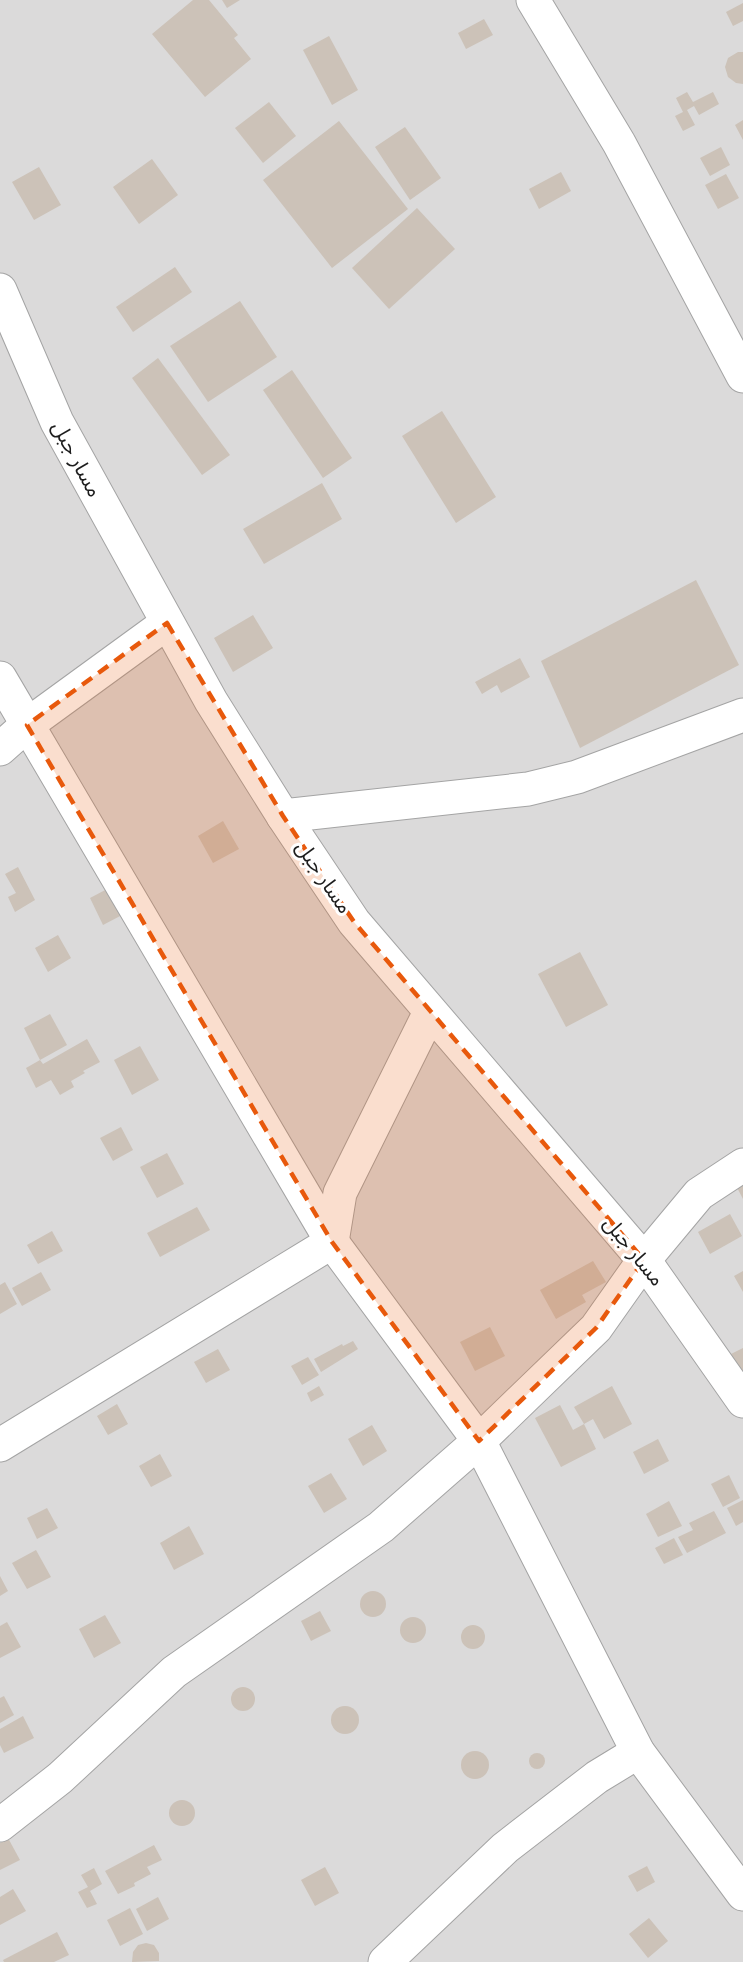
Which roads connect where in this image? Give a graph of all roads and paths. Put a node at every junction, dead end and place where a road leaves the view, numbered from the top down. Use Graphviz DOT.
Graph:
graph roads {
  1 [pos="533,0"];
  2 [pos="0,290"];
  3 [pos="743,376"];
  4 [pos="167,623"];
  5 [pos="0,678"];
  6 [pos="743,715"];
  7 [pos="27,725"];
  8 [pos="0,749"];
  9 [pos="283,816"];
  10 [pos="430,1012"];
  11 [pos="743,1165"];
  12 [pos="332,1242"];
  13 [pos="644,1260"];
  14 [pos="743,1401"];
  15 [pos="479,1441"];
  16 [pos="0,1446"];
  17 [pos="639,1752"];
  18 [pos="0,1825"];
  19 [pos="743,1894"];
  20 [pos="386,1962"];
  1 -- 3 [label="street"];
  2 -- 4 [label="street, مسار جبل"];
  4 -- 7 [label="street"];
  4 -- 9 [label="street, مسار جبل"];
  5 -- 7 [label="street"];
  6 -- 9 [label="street"];
  7 -- 8 [label="street"];
  7 -- 12 [label="street"];
  9 -- 10 [label="street, مسار جبل"];
  10 -- 12 [label="street"];
  10 -- 13 [label="street, مسار جبل"];
  11 -- 13 [label="street"];
  12 -- 15 [label="street"];
  12 -- 16 [label="street"];
  13 -- 14 [label="street, مسار جبل"];
  13 -- 15 [label="street"];
  15 -- 17 [label="street"];
  15 -- 18 [label="street"];
  17 -- 19 [label="street"];
  17 -- 20 [label="street"];
}
